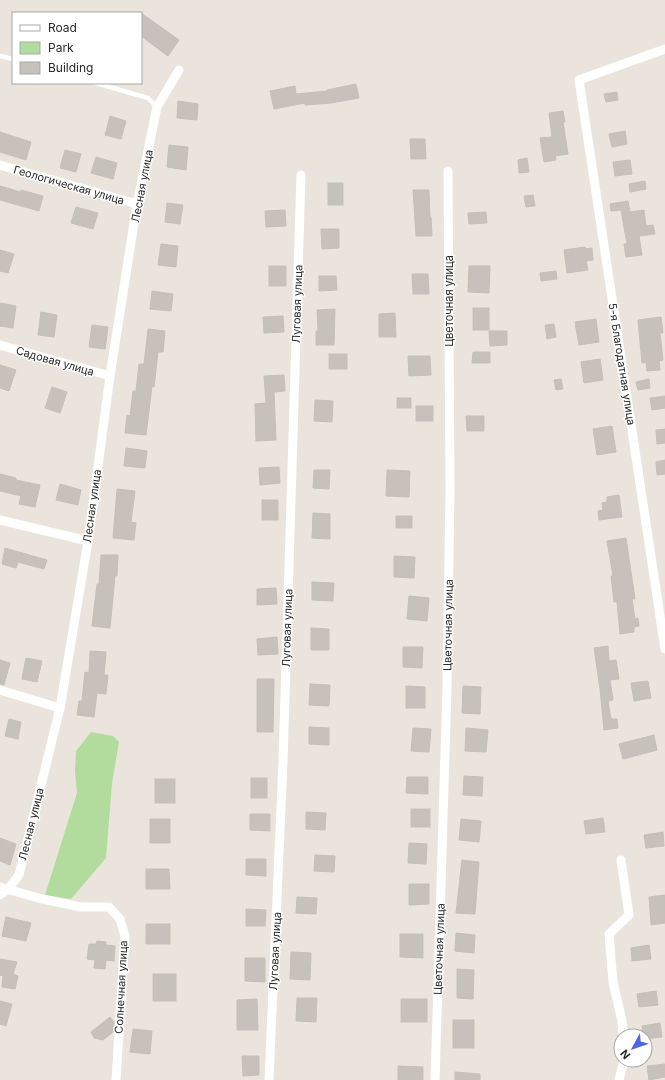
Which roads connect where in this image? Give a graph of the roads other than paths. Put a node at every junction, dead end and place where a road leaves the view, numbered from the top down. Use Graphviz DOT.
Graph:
graph roads {
  1 [pos="665,49"];
  2 [pos="0,56"];
  3 [pos="12,59"];
  4 [pos="179,70"];
  5 [pos="99,84"];
  6 [pos="157,107"];
  7 [pos="0,165"];
  8 [pos="448,171"];
  9 [pos="301,175"];
  10 [pos="137,204"];
  11 [pos="0,345"];
  12 [pos="110,376"];
  13 [pos="0,520"];
  14 [pos="88,541"];
  15 [pos="665,649"];
  16 [pos="0,690"];
  17 [pos="60,708"];
  18 [pos="621,860"];
  19 [pos="4,888"];
  20 [pos="0,895"];
  21 [pos="622,1028"];
  22 [pos="622,1068"];
  23 [pos="116,1080"];
  24 [pos="269,1080"];
  25 [pos="435,1080"];
  26 [pos="619,1080"];
  1 -- 15 [label="street, 5-я Благодатная улица"];
  2 -- 3 [label="lane"];
  4 -- 6 [label="street, Лесная улица"];
  5 -- 6 [label="lane"];
  6 -- 10 [label="street, Лесная улица"];
  7 -- 10 [label="street, Геологическая улица"];
  8 -- 25 [label="street, Цветочная улица"];
  9 -- 24 [label="street, Луговая улица"];
  10 -- 12 [label="street, Лесная улица"];
  11 -- 12 [label="street, Садовая улица"];
  12 -- 14 [label="street, Лесная улица"];
  13 -- 14 [label="street"];
  14 -- 17 [label="street, Лесная улица"];
  16 -- 17 [label="street"];
  17 -- 19 [label="street, Лесная улица"];
  18 -- 21 [label="street"];
  19 -- 20 [label="street, Лесная улица"];
  19 -- 23 [label="street, Солнечная улица"];
  22 -- 26 [label="street"];
}
